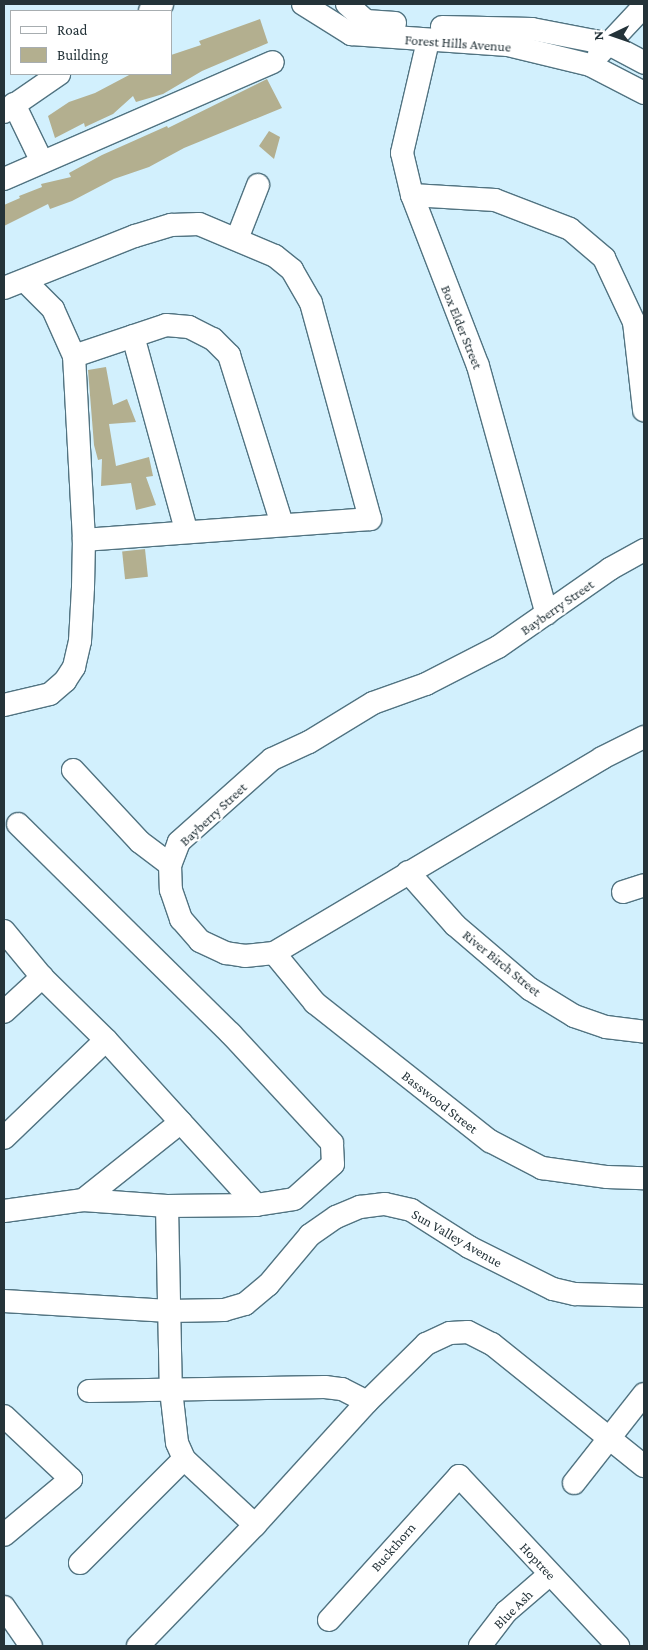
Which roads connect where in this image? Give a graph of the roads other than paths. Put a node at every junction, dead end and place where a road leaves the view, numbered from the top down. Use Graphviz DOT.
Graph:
graph roads {
  1 [pos="303,4"];
  2 [pos="347,4"];
  3 [pos="644,6"];
  4 [pos="428,41"];
  5 [pos="609,44"];
  6 [pos="272,62"];
  7 [pos="644,63"];
  8 [pos="590,65"];
  9 [pos="58,75"];
  10 [pos="644,93"];
  11 [pos="9,108"];
  12 [pos="42,162"];
  13 [pos="4,179"];
  14 [pos="258,185"];
  15 [pos="412,195"];
  16 [pos="237,239"];
  17 [pos="25,281"];
  18 [pos="4,288"];
  19 [pos="133,336"];
  20 [pos="74,356"];
  21 [pos="644,410"];
  22 [pos="282,524"];
  23 [pos="186,530"];
  24 [pos="84,540"];
  25 [pos="644,550"];
  26 [pos="547,614"];
  27 [pos="4,705"];
  28 [pos="644,737"];
  29 [pos="73,770"];
  30 [pos="18,824"];
  31 [pos="170,865"];
  32 [pos="408,872"];
  33 [pos="644,885"];
  34 [pos="623,892"];
  35 [pos="4,931"];
  36 [pos="274,953"];
  37 [pos="42,977"];
  38 [pos="4,1012"];
  39 [pos="644,1032"];
  40 [pos="106,1040"];
  41 [pos="181,1122"];
  42 [pos="4,1138"];
  43 [pos="644,1178"];
  44 [pos="83,1200"];
  45 [pos="256,1204"];
  46 [pos="166,1206"];
  47 [pos="4,1211"];
  48 [pos="644,1296"];
  49 [pos="4,1301"];
  50 [pos="169,1311"];
  51 [pos="171,1390"];
  52 [pos="89,1391"];
  53 [pos="644,1394"];
  54 [pos="367,1402"];
  55 [pos="4,1416"];
  56 [pos="610,1437"];
  57 [pos="184,1459"];
  58 [pos="644,1466"];
  59 [pos="459,1476"];
  60 [pos="574,1483"];
  61 [pos="255,1526"];
  62 [pos="4,1535"];
  63 [pos="80,1563"];
  64 [pos="550,1574"];
  65 [pos="4,1607"];
  66 [pos="329,1620"];
  67 [pos="31,1646"];
  68 [pos="138,1646"];
  69 [pos="480,1646"];
  70 [pos="618,1646"];
  1 -- 4 [label="street, Forest Hills Avenue"];
  2 -- 5 [label="street, Forest Hills Avenue"];
  3 -- 5 [label="street"];
  4 -- 8 [label="street, Forest Hills Avenue"];
  4 -- 15 [label="street, Box Elder Street"];
  5 -- 7 [label="street, Forest Hills Avenue"];
  5 -- 8 [label="street"];
  6 -- 12 [label="street"];
  8 -- 10 [label="street, Forest Hills Avenue"];
  9 -- 11 [label="street"];
  11 -- 12 [label="street"];
  12 -- 13 [label="street"];
  14 -- 16 [label="street"];
  15 -- 21 [label="street"];
  15 -- 26 [label="street, Box Elder Street"];
  16 -- 17 [label="street"];
  16 -- 22 [label="street"];
  17 -- 18 [label="street"];
  17 -- 20 [label="street"];
  19 -- 20 [label="street"];
  19 -- 22 [label="street"];
  19 -- 23 [label="street"];
  20 -- 24 [label="street"];
  22 -- 23 [label="street"];
  23 -- 24 [label="street"];
  24 -- 27 [label="street"];
  25 -- 26 [label="street, Bayberry Street"];
  26 -- 31 [label="street, Bayberry Street"];
  28 -- 32 [label="street, Bayberry Street"];
  29 -- 31 [label="street"];
  30 -- 45 [label="street"];
  31 -- 36 [label="street, Bayberry Street"];
  32 -- 36 [label="street, Bayberry Street"];
  32 -- 39 [label="street, River Birch Street"];
  33 -- 34 [label="street"];
  35 -- 37 [label="street"];
  36 -- 43 [label="street, Basswood Street"];
  37 -- 38 [label="street"];
  37 -- 40 [label="street"];
  40 -- 41 [label="street"];
  40 -- 42 [label="street"];
  41 -- 44 [label="street"];
  41 -- 45 [label="street"];
  44 -- 46 [label="street"];
  44 -- 47 [label="street"];
  45 -- 46 [label="street"];
  46 -- 50 [label="street"];
  48 -- 50 [label="street, Sun Valley Avenue"];
  49 -- 50 [label="street, Sun Valley Avenue"];
  50 -- 51 [label="street"];
  51 -- 52 [label="street"];
  51 -- 54 [label="street"];
  51 -- 57 [label="street"];
  53 -- 56 [label="street"];
  54 -- 56 [label="street"];
  54 -- 61 [label="street"];
  55 -- 62 [label="street"];
  56 -- 58 [label="street"];
  56 -- 60 [label="street"];
  57 -- 61 [label="street"];
  57 -- 63 [label="street"];
  59 -- 64 [label="street, Hoptree"];
  59 -- 66 [label="street, Buckthorn"];
  61 -- 68 [label="street"];
  64 -- 69 [label="street, Blue Ash"];
  64 -- 70 [label="street, Hoptree"];
  65 -- 67 [label="street"];
}
